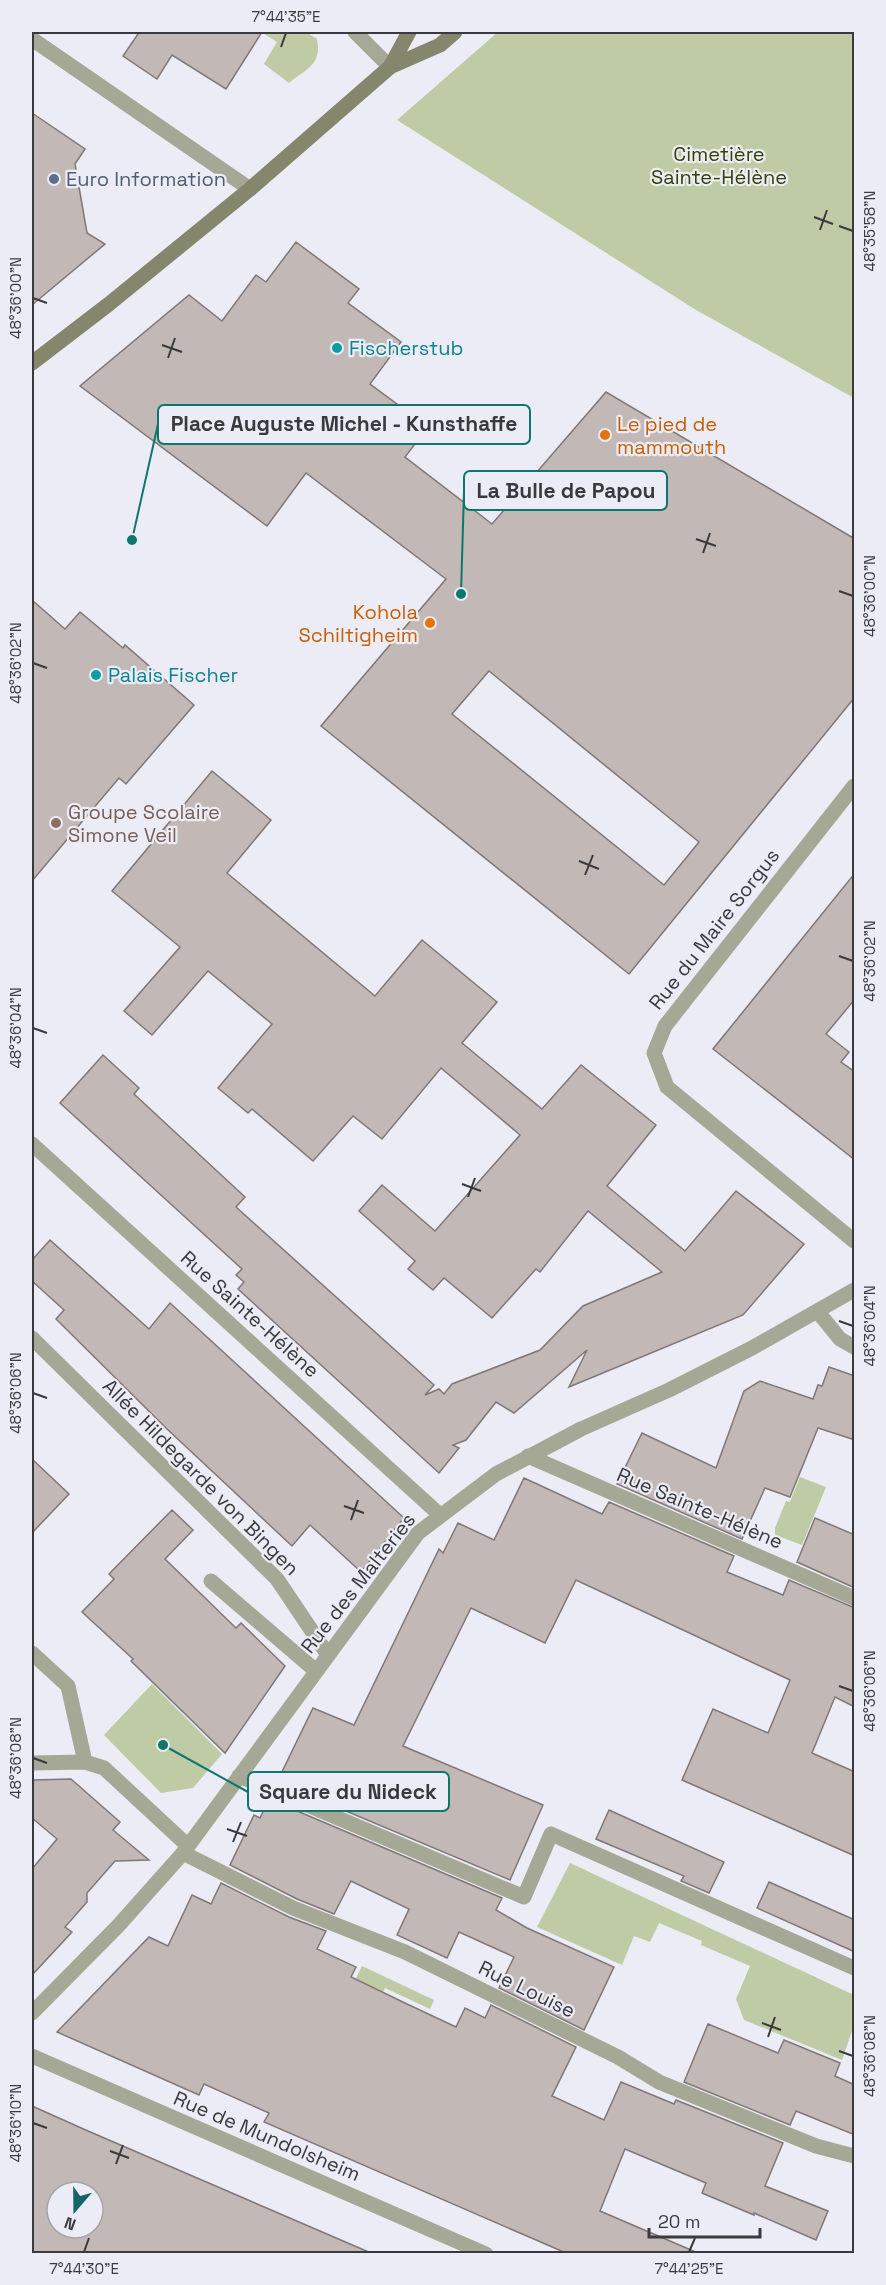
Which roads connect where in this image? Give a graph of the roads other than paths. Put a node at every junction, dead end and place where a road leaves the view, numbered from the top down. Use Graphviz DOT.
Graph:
graph roads {
  1 [pos="355,32"];
  2 [pos="409,32"];
  3 [pos="455,32"];
  4 [pos="32,39"];
  5 [pos="390,67"];
  6 [pos="250,189"];
  7 [pos="32,363"];
  8 [pos="855,786"];
  9 [pos="32,1144"];
  10 [pos="855,1241"];
  11 [pos="855,1290"];
  12 [pos="818,1312"];
  13 [pos="32,1338"];
  14 [pos="855,1347"];
  15 [pos="528,1456"];
  16 [pos="440,1515"];
  17 [pos="211,1581"];
  18 [pos="855,1598"];
  19 [pos="32,1653"];
  20 [pos="328,1655"];
  21 [pos="316,1671"];
  22 [pos="85,1762"];
  23 [pos="32,1763"];
  24 [pos="238,1776"];
  25 [pos="185,1849"];
  26 [pos="855,1968"];
  27 [pos="32,2013"];
  28 [pos="32,2056"];
  29 [pos="855,2156"];
  30 [pos="486,2253"];
  1 -- 5 [label="street"];
  2 -- 5 [label="main road"];
  3 -- 5 [label="main road"];
  4 -- 6 [label="street"];
  5 -- 6 [label="main road"];
  6 -- 7 [label="main road"];
  8 -- 10 [label="street, Rue du Maire Sorgus"];
  9 -- 16 [label="street, Rue Sainte-Hélène"];
  11 -- 12 [label="street, Rue des Malteries"];
  12 -- 14 [label="street"];
  12 -- 15 [label="street, Rue des Malteries"];
  13 -- 20 [label="street, Allée Hildegarde von Bingen"];
  15 -- 16 [label="street, Rue des Malteries"];
  15 -- 18 [label="street, Rue Sainte-Hélène"];
  16 -- 20 [label="street, Rue des Malteries"];
  17 -- 21 [label="street"];
  19 -- 22 [label="street"];
  20 -- 21 [label="street, Rue des Malteries"];
  21 -- 24 [label="street, Rue des Malteries"];
  22 -- 23 [label="street"];
  22 -- 25 [label="street, Rue Louise"];
  24 -- 25 [label="street, Rue des Malteries"];
  24 -- 26 [label="street"];
  25 -- 27 [label="street, Rue des Malteries"];
  25 -- 29 [label="street, Rue Louise"];
  28 -- 30 [label="street, Rue de Mundolsheim"];
}
